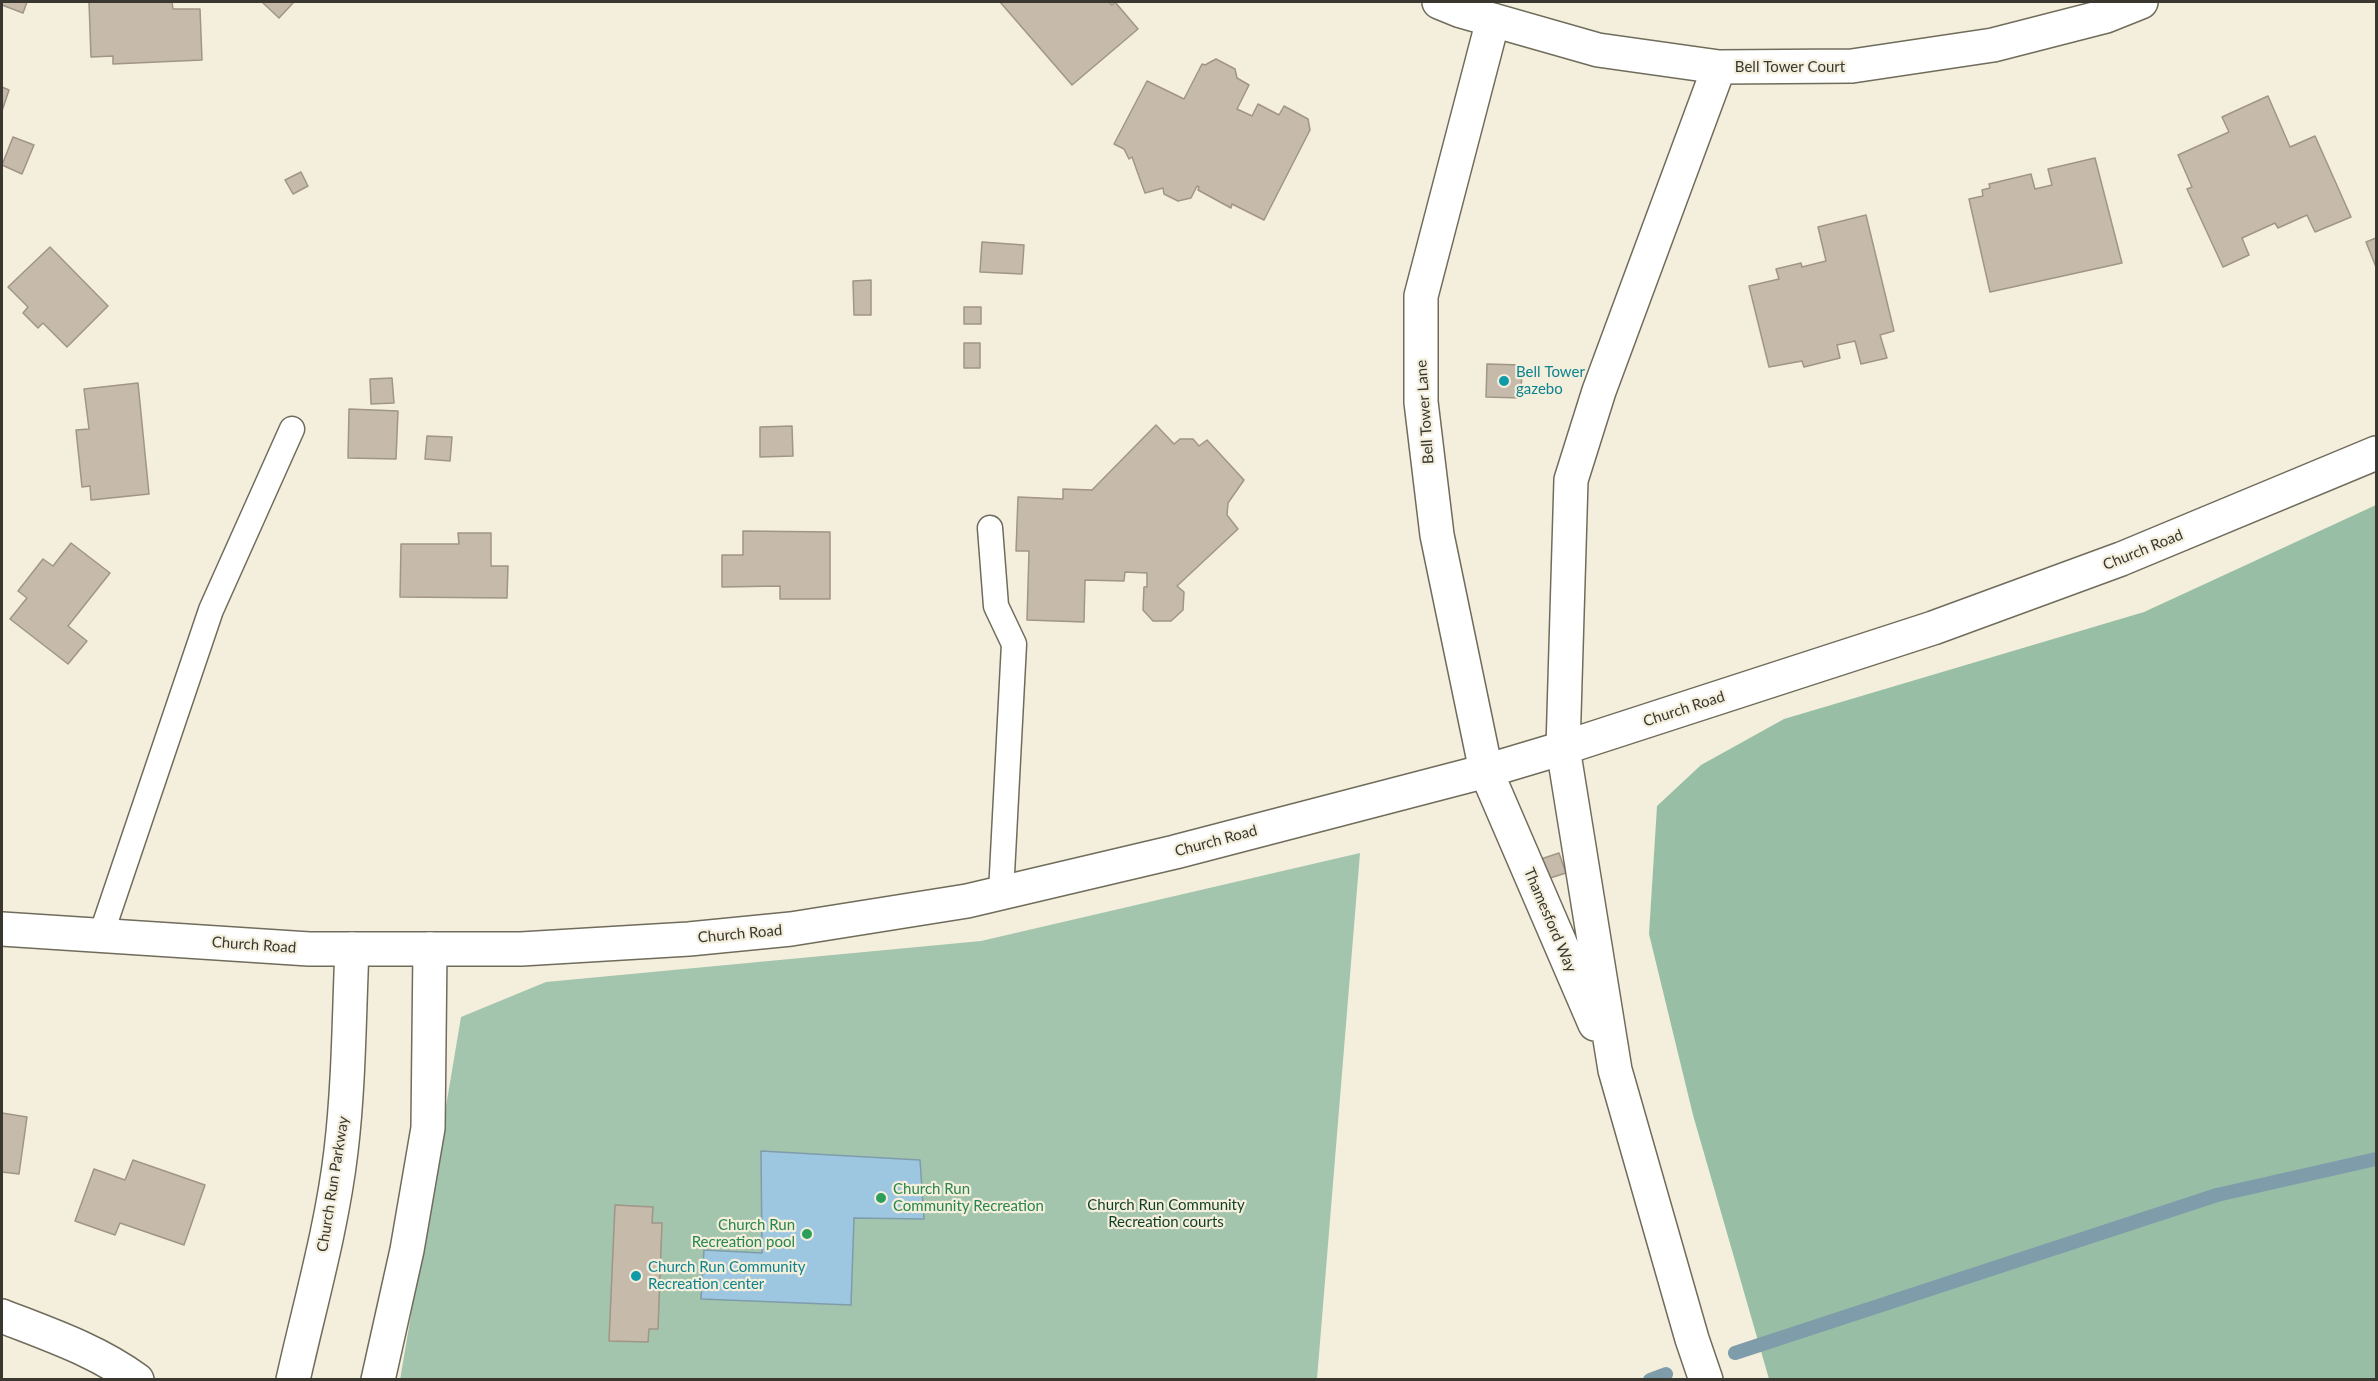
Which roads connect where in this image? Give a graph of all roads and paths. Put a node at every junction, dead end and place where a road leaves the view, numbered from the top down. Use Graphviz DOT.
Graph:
graph roads {
  1 [pos="1439,2"];
  2 [pos="2141,2"];
  3 [pos="1493,21"];
  4 [pos="1719,67"];
  5 [pos="292,429"];
  6 [pos="2376,453"];
  7 [pos="990,528"];
  8 [pos="1563,748"];
  9 [pos="1486,771"];
  10 [pos="1001,893"];
  11 [pos="2,929"];
  12 [pos="101,936"];
  13 [pos="351,949"];
  14 [pos="430,949"];
  15 [pos="1615,1070"];
  16 [pos="2,1316"];
  17 [pos="137,1380"];
  18 [pos="293,1380"];
  19 [pos="378,1380"];
  20 [pos="1706,1380"];
  1 -- 3 [label="street, Bell Tower Court"];
  2 -- 4 [label="street, Bell Tower Court"];
  3 -- 4 [label="street, Bell Tower Court"];
  3 -- 9 [label="street, Bell Tower Lane"];
  4 -- 8 [label="street"];
  5 -- 12 [label="lane"];
  6 -- 8 [label="street, Church Road"];
  7 -- 10 [label="lane"];
  8 -- 9 [label="street, Church Road"];
  8 -- 15 [label="street, Thamesford Way"];
  9 -- 10 [label="street, Church Road"];
  9 -- 15 [label="street, Thamesford Way"];
  10 -- 14 [label="street, Church Road"];
  11 -- 12 [label="street, Church Road"];
  12 -- 13 [label="street, Church Road"];
  13 -- 14 [label="street, Church Road"];
  13 -- 18 [label="street, Church Run Parkway"];
  14 -- 19 [label="street"];
  15 -- 20 [label="street, Thamesford Way"];
  16 -- 17 [label="street"];
}
